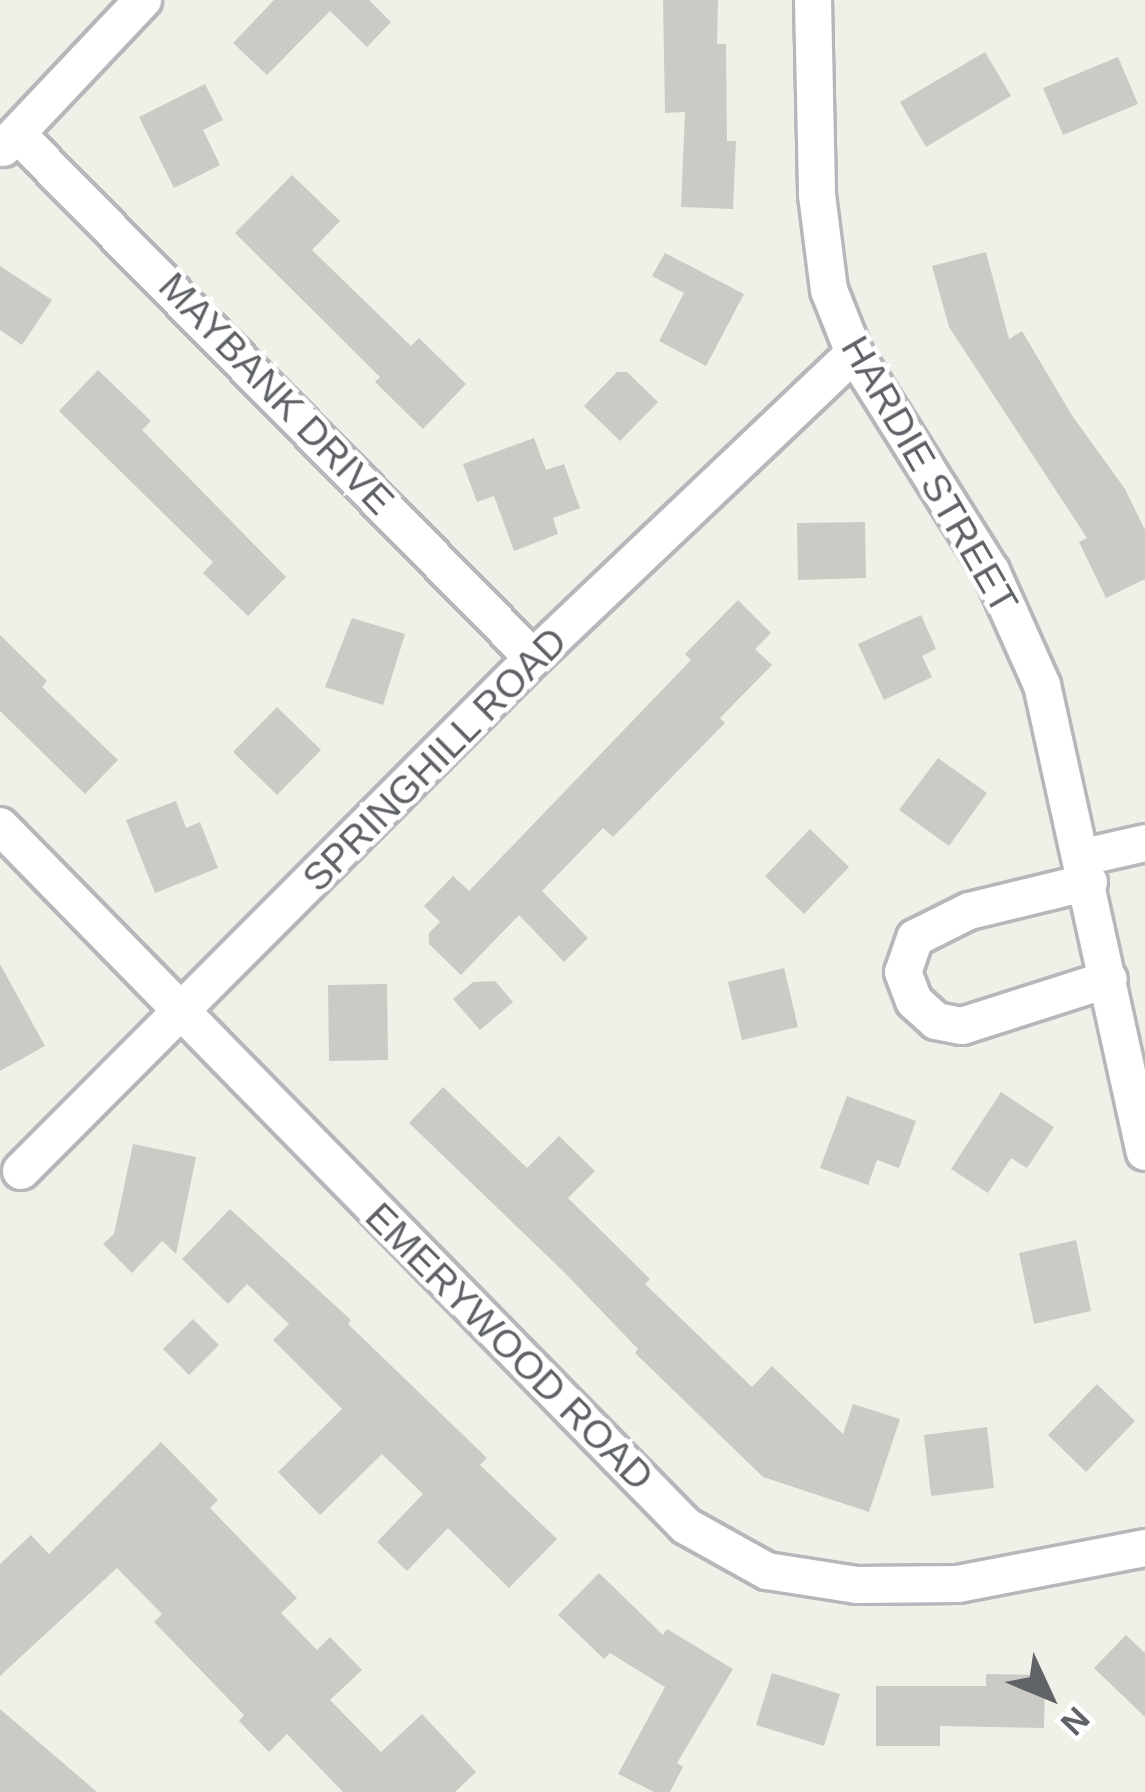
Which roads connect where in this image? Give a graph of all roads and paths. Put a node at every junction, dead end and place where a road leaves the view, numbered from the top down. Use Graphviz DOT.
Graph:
graph roads {
  1 [pos="143,0"];
  2 [pos="813,0"];
  3 [pos="9,142"];
  4 [pos="854,353"];
  5 [pos="533,658"];
  6 [pos="0,826"];
  7 [pos="1145,843"];
  8 [pos="1087,869"];
  9 [pos="1109,979"];
  10 [pos="183,1014"];
  11 [pos="1145,1152"];
  12 [pos="21,1172"];
  13 [pos="1145,1547"];
  1 -- 3 [label="street"];
  2 -- 4 [label="street, HARDIE STREET"];
  3 -- 5 [label="street, MAYBANK DRIVE"];
  4 -- 5 [label="street, SPRINGHILL ROAD"];
  4 -- 8 [label="street, HARDIE STREET"];
  5 -- 10 [label="street, SPRINGHILL ROAD"];
  6 -- 10 [label="street, EMERYWOOD ROAD"];
  7 -- 8 [label="street"];
  8 -- 9 [label="street, HARDIE STREET"];
  8 -- 9 [label="street"];
  9 -- 11 [label="street, HARDIE STREET"];
  10 -- 12 [label="street, SPRINGHILL ROAD"];
  10 -- 13 [label="street, EMERYWOOD ROAD"];
}
